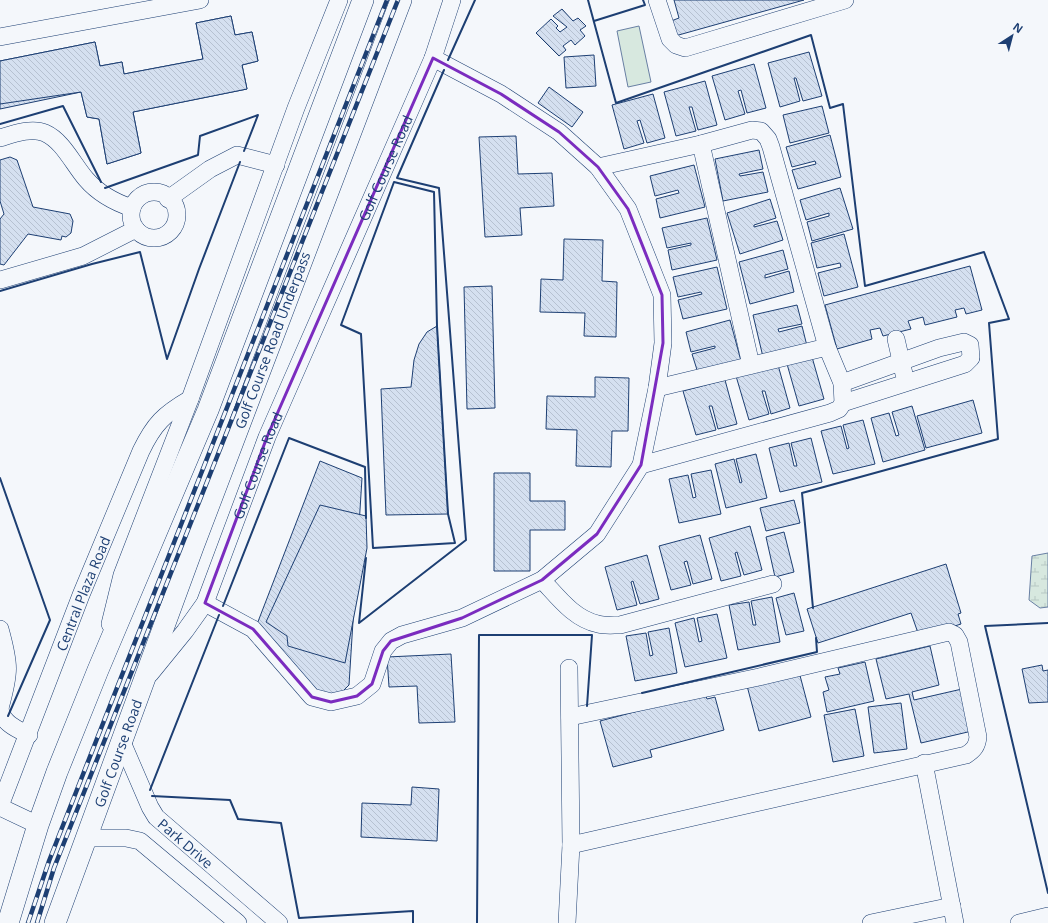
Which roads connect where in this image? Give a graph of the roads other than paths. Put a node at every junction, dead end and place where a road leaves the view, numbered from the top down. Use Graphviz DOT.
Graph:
graph roads {
  1 [pos="137,0"];
  2 [pos="200,0"];
  3 [pos="339,0"];
  4 [pos="364,0"];
  5 [pos="401,0"];
  6 [pos="452,0"];
  7 [pos="657,0"];
  8 [pos="845,0"];
  9 [pos="0,27"];
  10 [pos="0,37"];
  11 [pos="433,58"];
  12 [pos="0,138"];
  13 [pos="701,144"];
  14 [pos="276,165"];
  15 [pos="598,167"];
  16 [pos="168,199"];
  17 [pos="132,208"];
  18 [pos="136,229"];
  19 [pos="0,280"];
  20 [pos="896,339"];
  21 [pos="827,347"];
  22 [pos="939,348"];
  23 [pos="902,362"];
  24 [pos="752,365"];
  25 [pos="947,369"];
  26 [pos="842,382"];
  27 [pos="905,382"];
  28 [pos="657,388"];
  29 [pos="190,399"];
  30 [pos="843,402"];
  31 [pos="641,465"];
  32 [pos="542,580"];
  33 [pos="773,584"];
  34 [pos="205,603"];
  35 [pos="0,629"];
  36 [pos="570,668"];
  37 [pos="98,670"];
  38 [pos="144,680"];
  39 [pos="1,712"];
  40 [pos="570,717"];
  41 [pos="27,739"];
  42 [pos="122,742"];
  43 [pos="924,763"];
  44 [pos="0,807"];
  45 [pos="38,825"];
  46 [pos="165,826"];
  47 [pos="86,838"];
  48 [pos="571,845"];
  49 [pos="148,846"];
  50 [pos="952,906"];
  51 [pos="1048,916"];
  52 [pos="8,923"];
  53 [pos="55,923"];
  54 [pos="238,923"];
  55 [pos="279,923"];
  56 [pos="567,923"];
  57 [pos="871,923"];
  58 [pos="955,923"];
  59 [pos="1021,923"];
  1 -- 9 [label="street"];
  2 -- 10 [label="street"];
  3 -- 14 [label="street"];
  4 -- 37 [label="main road"];
  5 -- 38 [label="main road, Golf Course Road Underpass"];
  6 -- 11 [label="street, Golf Course Road"];
  7 -- 8 [label="street"];
  11 -- 15 [label="street"];
  11 -- 34 [label="street, Golf Course Road"];
  12 -- 17 [label="street"];
  13 -- 15 [label="street"];
  13 -- 21 [label="street"];
  13 -- 24 [label="street"];
  14 -- 16 [label="street"];
  14 -- 29 [label="street"];
  15 -- 28 [label="street"];
  16 -- 17 [label="street"];
  16 -- 18 [label="street"];
  17 -- 18 [label="street"];
  18 -- 19 [label="street"];
  20 -- 23 [label="street"];
  21 -- 24 [label="street"];
  21 -- 26 [label="street"];
  22 -- 23 [label="street"];
  22 -- 25 [label="street"];
  22 -- 25 [label="street"];
  23 -- 26 [label="street"];
  23 -- 27 [label="street"];
  24 -- 28 [label="street"];
  25 -- 27 [label="street"];
  26 -- 30 [label="street"];
  27 -- 30 [label="street"];
  28 -- 31 [label="street"];
  29 -- 37 [label="street"];
  29 -- 41 [label="street, Central Plaza Road"];
  30 -- 31 [label="street"];
  31 -- 32 [label="street"];
  32 -- 33 [label="street"];
  32 -- 34 [label="street"];
  34 -- 38 [label="street, Golf Course Road"];
  35 -- 39 [label="street"];
  36 -- 40 [label="street"];
  37 -- 45 [label="main road"];
  38 -- 42 [label="main road, Golf Course Road"];
  39 -- 41 [label="street"];
  40 -- 43 [label="street"];
  40 -- 48 [label="street"];
  41 -- 44 [label="street, Central Plaza Road"];
  42 -- 46 [label="street, Park Drive"];
  42 -- 47 [label="main road, Golf Course Road"];
  43 -- 48 [label="street"];
  43 -- 50 [label="street"];
  44 -- 45 [label="street"];
  45 -- 52 [label="main road"];
  46 -- 49 [label="street"];
  46 -- 55 [label="street, Park Drive"];
  47 -- 49 [label="street, Park Drive"];
  47 -- 53 [label="main road, Golf Course Road"];
  48 -- 56 [label="street"];
  49 -- 54 [label="street, Park Drive"];
  50 -- 57 [label="street"];
  50 -- 58 [label="street"];
  51 -- 59 [label="street"];
}
